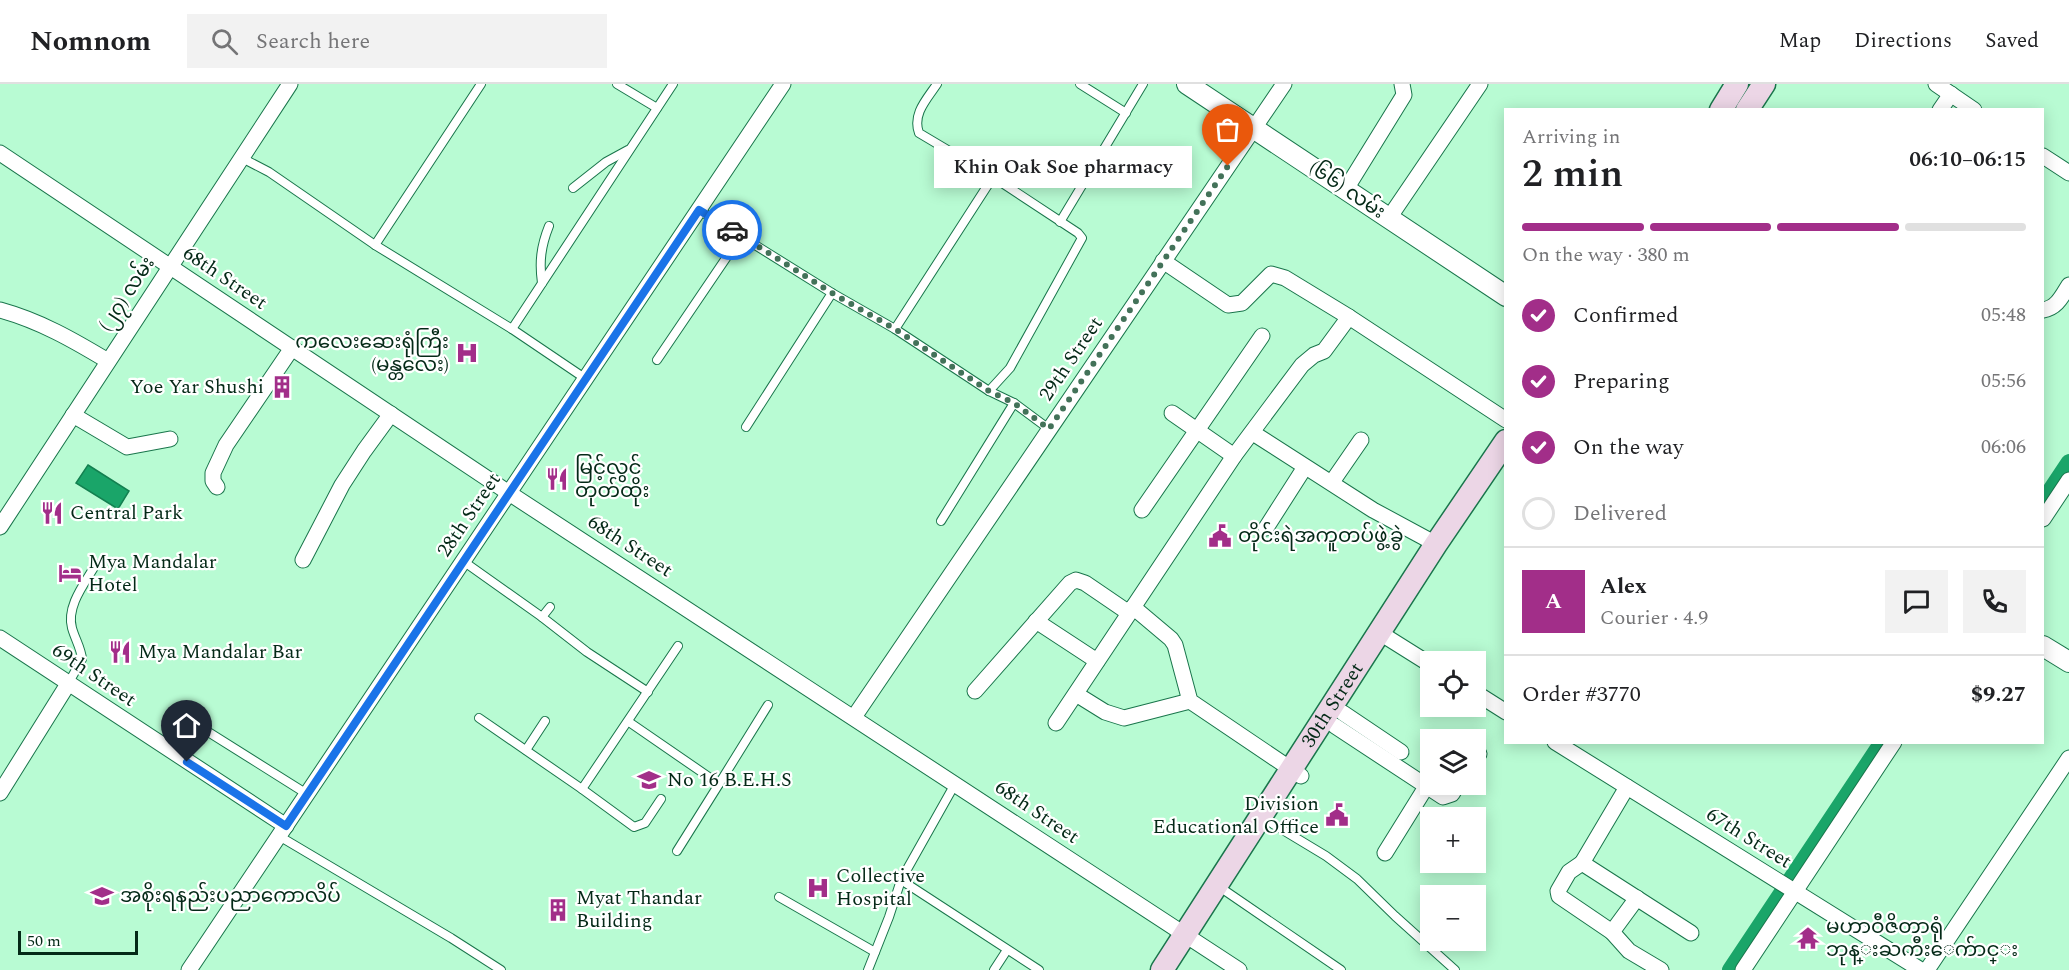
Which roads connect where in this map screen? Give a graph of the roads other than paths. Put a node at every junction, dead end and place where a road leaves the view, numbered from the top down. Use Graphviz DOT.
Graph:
graph roads {
  1 [pos="290,84"];
  2 [pos="481,84"];
  3 [pos="617,84"];
  4 [pos="673,84"];
  5 [pos="783,84"];
  6 [pos="937,84"];
  7 [pos="1080,84"];
  8 [pos="1143,84"];
  9 [pos="1187,84"];
  10 [pos="1284,84"];
  11 [pos="1402,84"];
  12 [pos="1480,84"];
  13 [pos="1737,84"];
  14 [pos="1764,84"];
  15 [pos="1936,84"];
  16 [pos="1951,94"];
  17 [pos="657,108"];
  18 [pos="1722,108"];
  19 [pos="1748,108"];
  20 [pos="1941,108"];
  21 [pos="1971,108"];
  22 [pos="1126,113"];
  23 [pos="1254,128"];
  24 [pos="630,150"];
  25 [pos="0,153"];
  26 [pos="2044,157"];
  27 [pos="242,158"];
  28 [pos="2069,173"];
  29 [pos="993,177"];
  30 [pos="573,188"];
  31 [pos="1346,189"];
  32 [pos="699,210"];
  33 [pos="1389,218"];
  34 [pos="1060,222"];
  35 [pos="549,226"];
  36 [pos="741,236"];
  37 [pos="375,245"];
  38 [pos="1163,261"];
  39 [pos="170,266"];
  40 [pos="542,283"];
  41 [pos="2069,285"];
  42 [pos="832,293"];
  43 [pos="1504,295"];
  44 [pos="0,310"];
  45 [pos="2044,310"];
  46 [pos="1349,317"];
  47 [pos="512,329"];
  48 [pos="895,329"];
  49 [pos="1262,336"];
  50 [pos="292,348"];
  51 [pos="657,360"];
  52 [pos="108,361"];
  53 [pos="586,379"];
  54 [pos="989,391"];
  55 [pos="1014,403"];
  56 [pos="1172,413"];
  57 [pos="391,414"];
  58 [pos="72,415"];
  59 [pos="1504,419"];
  60 [pos="746,427"];
  61 [pos="1049,429"];
  62 [pos="1196,430"];
  63 [pos="1253,433"];
  64 [pos="170,440"];
  65 [pos="1361,440"];
  66 [pos="1504,444"];
  67 [pos="1234,456"];
  68 [pos="1305,466"];
  69 [pos="1504,466"];
  70 [pos="2069,480"];
  71 [pos="1332,482"];
  72 [pos="217,487"];
  73 [pos="509,493"];
  74 [pos="1142,510"];
  75 [pos="2044,518"];
  76 [pos="941,521"];
  77 [pos="0,527"];
  78 [pos="1266,528"];
  79 [pos="1437,544"];
  80 [pos="303,560"];
  81 [pos="463,561"];
  82 [pos="96,564"];
  83 [pos="550,607"];
  84 [pos="1131,610"];
  85 [pos="542,617"];
  86 [pos="1036,621"];
  87 [pos="1385,636"];
  88 [pos="0,638"];
  89 [pos="678,646"];
  90 [pos="2044,647"];
  91 [pos="1420,658"];
  92 [pos="1097,661"];
  93 [pos="2069,663"];
  94 [pos="68,684"];
  95 [pos="975,691"];
  96 [pos="648,692"];
  97 [pos="1076,694"];
  98 [pos="1486,699"];
  99 [pos="1190,701"];
  100 [pos="768,705"];
  101 [pos="1504,711"];
  102 [pos="854,717"];
  103 [pos="479,718"];
  104 [pos="1339,720"];
  105 [pos="545,721"];
  106 [pos="629,722"];
  107 [pos="194,723"];
  108 [pos="1056,723"];
  109 [pos="1558,744"];
  110 [pos="1893,744"];
  111 [pos="526,750"];
  112 [pos="1401,752"];
  113 [pos="2069,758"];
  114 [pos="1297,772"];
  115 [pos="1420,782"];
  116 [pos="956,783"];
  117 [pos="718,784"];
  118 [pos="1627,787"];
  119 [pos="582,789"];
  120 [pos="0,793"];
  121 [pos="307,794"];
  122 [pos="1421,795"];
  123 [pos="661,799"];
  124 [pos="1265,819"];
  125 [pos="282,831"];
  126 [pos="677,851"];
  127 [pos="1385,853"];
  128 [pos="1582,863"];
  129 [pos="901,880"];
  130 [pos="1224,890"];
  131 [pos="1793,891"];
  132 [pos="779,897"];
  133 [pos="1637,898"];
  134 [pos="1612,932"];
  135 [pos="1691,933"];
  136 [pos="1187,936"];
  137 [pos="1007,950"];
  138 [pos="875,952"];
  139 [pos="189,970"];
  140 [pos="501,970"];
  141 [pos="868,970"];
  142 [pos="994,970"];
  143 [pos="1039,970"];
  144 [pos="1162,970"];
  145 [pos="1177,970"];
  146 [pos="1239,970"];
  147 [pos="1341,970"];
  148 [pos="1455,970"];
  149 [pos="1661,970"];
  150 [pos="1743,970"];
  151 [pos="1921,970"];
  152 [pos="1927,970"];
  1 -- 27 [label="street, (၂၇) လမ်း"];
  2 -- 37 [label="lane"];
  3 -- 17 [label="lane"];
  4 -- 17 [label="lane"];
  5 -- 32 [label="street, 28th Street"];
  6 -- 29 [label="lane"];
  7 -- 22 [label="lane"];
  8 -- 22 [label="lane"];
  9 -- 23 [label="street, (၆၆) လမ်း"];
  10 -- 23 [label="street, 29th Street"];
  11 -- 31 [label="street"];
  12 -- 33 [label="street"];
  13 -- 18 [label="main road"];
  14 -- 19 [label="main road"];
  15 -- 16 [label="street"];
  16 -- 20 [label="street"];
  16 -- 21 [label="street"];
  17 -- 24 [label="lane"];
  22 -- 34 [label="lane"];
  23 -- 31 [label="street, (၆၆) လမ်း"];
  23 -- 38 [label="street, 29th Street"];
  24 -- 30 [label="lane"];
  24 -- 40 [label="lane"];
  25 -- 39 [label="street, 68th Street"];
  26 -- 28 [label="street"];
  27 -- 37 [label="lane"];
  27 -- 39 [label="street, (၂၇) လမ်း"];
  29 -- 34 [label="lane"];
  29 -- 48 [label="lane"];
  31 -- 33 [label="street, (၆၆) လမ်း"];
  32 -- 36 [label="lane"];
  32 -- 53 [label="street, 28th Street"];
  33 -- 43 [label="street, (၆၆) လမ်း"];
  34 -- 54 [label="lane"];
  35 -- 40 [label="lane"];
  36 -- 42 [label="lane"];
  36 -- 51 [label="lane"];
  37 -- 47 [label="lane"];
  38 -- 46 [label="street"];
  38 -- 61 [label="street, 29th Street"];
  39 -- 50 [label="street, 68th Street"];
  39 -- 52 [label="street, (၂၇) လမ်း"];
  40 -- 47 [label="lane"];
  41 -- 45 [label="street"];
  42 -- 48 [label="lane"];
  42 -- 60 [label="lane"];
  44 -- 52 [label="street"];
  46 -- 59 [label="street"];
  46 -- 63 [label="street"];
  47 -- 53 [label="lane"];
  48 -- 54 [label="lane"];
  49 -- 62 [label="street"];
  50 -- 57 [label="street, 68th Street"];
  50 -- 72 [label="street"];
  52 -- 58 [label="street, (၂၇) လမ်း"];
  53 -- 73 [label="street, 28th Street"];
  54 -- 55 [label="lane"];
  55 -- 61 [label="lane"];
  55 -- 76 [label="lane"];
  56 -- 62 [label="street"];
  57 -- 73 [label="street, 68th Street"];
  57 -- 80 [label="street"];
  58 -- 64 [label="street"];
  58 -- 77 [label="street, (၂၇) လမ်း"];
  61 -- 102 [label="street, 29th Street"];
  62 -- 67 [label="street"];
  62 -- 74 [label="street"];
  63 -- 67 [label="street"];
  63 -- 68 [label="street"];
  65 -- 71 [label="street"];
  66 -- 79 [label="main road, 30th Street"];
  67 -- 84 [label="street"];
  68 -- 71 [label="street"];
  68 -- 78 [label="street"];
  69 -- 87 [label="main road, 30th Street"];
  70 -- 75 [label="street"];
  71 -- 79 [label="street"];
  73 -- 81 [label="street, 28th Street"];
  73 -- 102 [label="street, 68th Street"];
  79 -- 87 [label="main road, 30th Street"];
  81 -- 85 [label="lane"];
  81 -- 121 [label="street, 28th Street"];
  82 -- 94 [label="lane"];
  83 -- 85 [label="lane"];
  84 -- 86 [label="street"];
  84 -- 92 [label="street"];
  84 -- 99 [label="street"];
  85 -- 96 [label="lane"];
  86 -- 92 [label="street"];
  86 -- 95 [label="street"];
  87 -- 91 [label="street"];
  87 -- 104 [label="main road, 30th Street"];
  87 -- 114 [label="main road, 30th Street"];
  88 -- 94 [label="street, 69th Street"];
  89 -- 96 [label="lane"];
  90 -- 93 [label="street"];
  92 -- 97 [label="street"];
  94 -- 120 [label="street"];
  94 -- 125 [label="street, 69th Street"];
  96 -- 106 [label="lane"];
  97 -- 99 [label="street"];
  97 -- 108 [label="street"];
  98 -- 101 [label="street"];
  99 -- 114 [label="street"];
  100 -- 117 [label="lane"];
  102 -- 116 [label="street, 68th Street"];
  103 -- 111 [label="lane"];
  104 -- 112 [label="street"];
  104 -- 114 [label="main road, 30th Street"];
  104 -- 115 [label="street"];
  105 -- 111 [label="lane"];
  106 -- 117 [label="lane"];
  106 -- 119 [label="lane"];
  107 -- 121 [label="lane"];
  109 -- 118 [label="street, 67th Street"];
  110 -- 131 [label="street"];
  111 -- 119 [label="lane"];
  113 -- 152 [label="street"];
  114 -- 124 [label="main road, 30th Street"];
  116 -- 129 [label="lane"];
  116 -- 136 [label="street, 68th Street"];
  117 -- 126 [label="lane"];
  118 -- 128 [label="street"];
  118 -- 131 [label="street, 67th Street"];
  119 -- 123 [label="lane"];
  121 -- 125 [label="street, 28th Street"];
  122 -- 127 [label="street"];
  124 -- 130 [label="main road, 30th Street"];
  124 -- 136 [label="main road, 30th Street"];
  124 -- 148 [label="lane"];
  125 -- 139 [label="street, 28th Street"];
  125 -- 140 [label="lane"];
  128 -- 133 [label="street"];
  128 -- 134 [label="street"];
  129 -- 137 [label="lane"];
  129 -- 138 [label="lane"];
  130 -- 136 [label="main road, 30th Street"];
  130 -- 147 [label="lane"];
  131 -- 150 [label="street"];
  131 -- 151 [label="street, 67th Street"];
  132 -- 138 [label="lane"];
  133 -- 134 [label="street"];
  133 -- 135 [label="street"];
  134 -- 149 [label="street"];
  136 -- 144 [label="main road, 30th Street"];
  136 -- 145 [label="main road, 30th Street"];
  136 -- 146 [label="street, 68th Street"];
  137 -- 142 [label="lane"];
  137 -- 143 [label="lane"];
  138 -- 141 [label="lane"];
}
